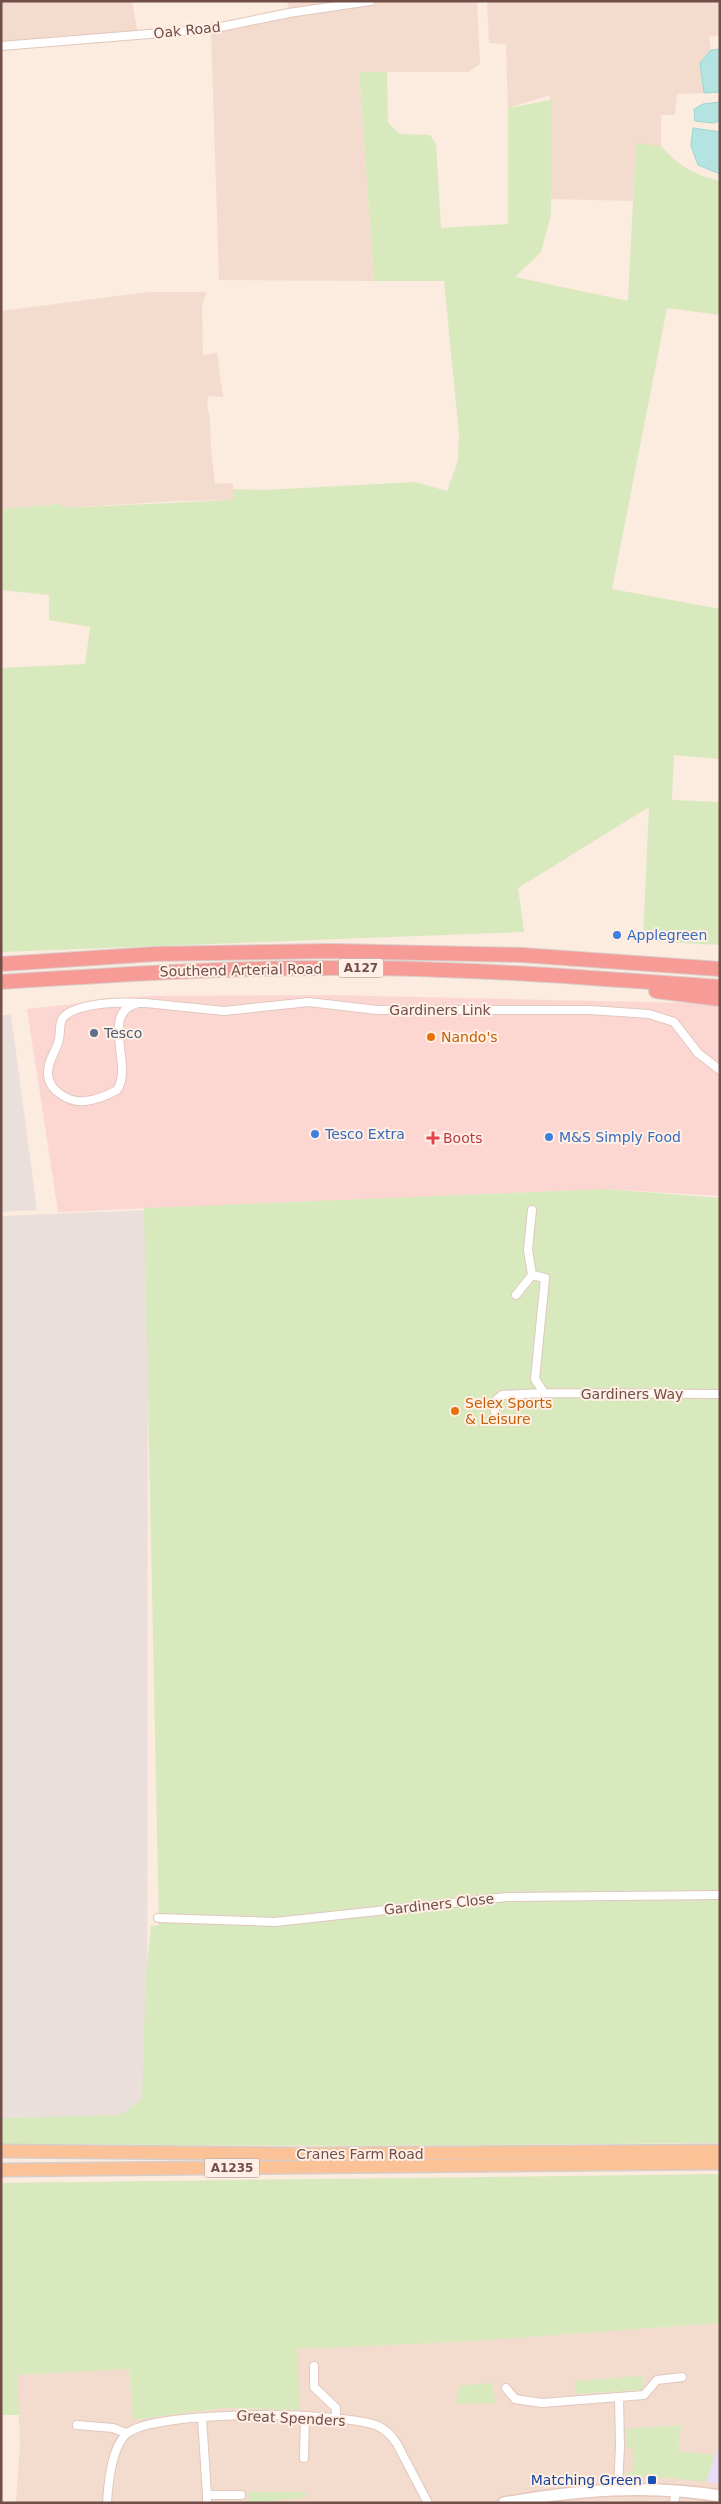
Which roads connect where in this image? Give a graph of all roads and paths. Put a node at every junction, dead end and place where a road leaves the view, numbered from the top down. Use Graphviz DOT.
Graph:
graph roads {
  1 [pos="370,1"];
  2 [pos="1,46"];
  3 [pos="1,964"];
  4 [pos="720,969"];
  5 [pos="487,972"];
  6 [pos="1,982"];
  7 [pos="720,987"];
  8 [pos="720,999"];
  9 [pos="138,1003"];
  10 [pos="720,1070"];
  11 [pos="532,1210"];
  12 [pos="532,1275"];
  13 [pos="516,1295"];
  14 [pos="544,1393"];
  15 [pos="720,1394"];
  16 [pos="495,1410"];
  17 [pos="720,1895"];
  18 [pos="158,1918"];
  19 [pos="1,2151"];
  20 [pos="720,2152"];
  21 [pos="720,2163"];
  22 [pos="1,2170"];
  23 [pos="314,2366"];
  24 [pos="682,2377"];
  25 [pos="506,2388"];
  26 [pos="619,2398"];
  27 [pos="305,2417"];
  28 [pos="202,2418"];
  29 [pos="336,2420"];
  30 [pos="77,2425"];
  31 [pos="126,2433"];
  32 [pos="304,2458"];
  33 [pos="618,2489"];
  34 [pos="241,2495"];
  35 [pos="720,2496"];
  36 [pos="675,2497"];
  37 [pos="207,2499"];
  38 [pos="106,2503"];
  39 [pos="428,2503"];
  40 [pos="504,2503"];
  1 -- 2 [label="street, Oak Road"];
  3 -- 4 [label="highway, Southend Arterial Road / A127"];
  5 -- 6 [label="highway, Southend Arterial Road / A127"];
  5 -- 7 [label="highway, Southend Arterial Road / A127"];
  5 -- 8 [label="highway, A127"];
  9 -- 9 [label="street, Gardiners Link"];
  9 -- 10 [label="street, Gardiners Link"];
  11 -- 12 [label="street"];
  12 -- 13 [label="street"];
  12 -- 14 [label="street"];
  14 -- 15 [label="street, Gardiners Way"];
  14 -- 16 [label="street, Gardiners Way"];
  17 -- 18 [label="street, Gardiners Close"];
  19 -- 20 [label="main road, Cranes Farm Road / A1235"];
  21 -- 22 [label="main road, Cranes Farm Road / A1235"];
  23 -- 29 [label="street"];
  24 -- 26 [label="street"];
  25 -- 26 [label="street"];
  26 -- 33 [label="street"];
  27 -- 28 [label="street, Great Spenders"];
  27 -- 29 [label="street, Great Spenders"];
  27 -- 32 [label="street"];
  28 -- 31 [label="street, Great Spenders"];
  28 -- 37 [label="street"];
  29 -- 39 [label="street, Great Spenders"];
  30 -- 31 [label="street"];
  31 -- 38 [label="street"];
  33 -- 36 [label="street"];
  33 -- 40 [label="street"];
  34 -- 37 [label="street"];
  35 -- 36 [label="street"];
}
